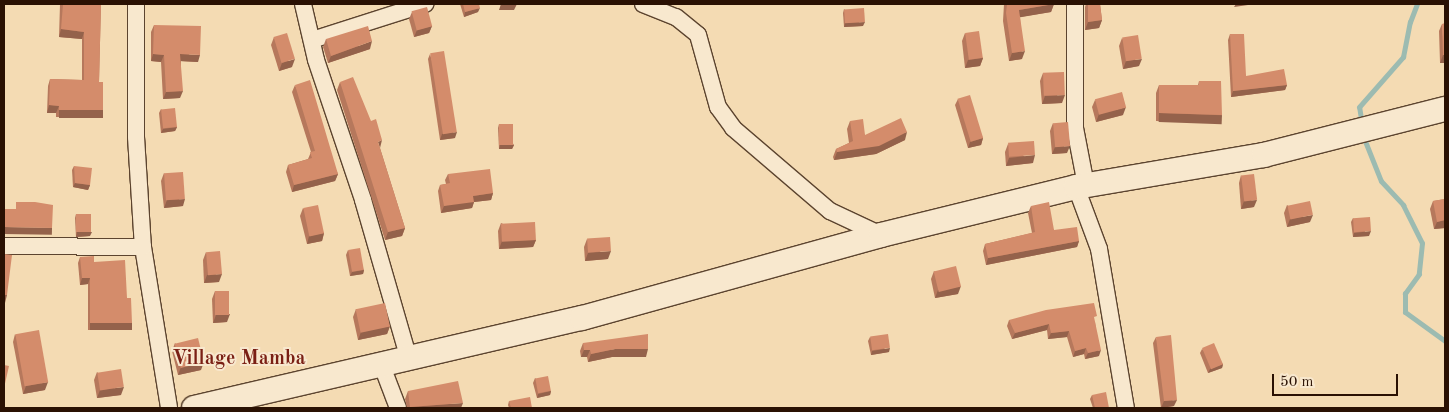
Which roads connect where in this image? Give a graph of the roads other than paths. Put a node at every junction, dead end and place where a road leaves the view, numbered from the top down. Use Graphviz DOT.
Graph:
graph roads {
  1 [pos="136,4"];
  2 [pos="303,4"];
  3 [pos="425,4"];
  4 [pos="643,4"];
  5 [pos="1075,4"];
  6 [pos="312,40"];
  7 [pos="1445,109"];
  8 [pos="1081,186"];
  9 [pos="881,235"];
  10 [pos="4,246"];
  11 [pos="143,247"];
  12 [pos="409,359"];
  13 [pos="382,366"];
  14 [pos="169,408"];
  15 [pos="194,408"];
  16 [pos="398,408"];
  17 [pos="1126,408"];
  1 -- 11 [label="street"];
  2 -- 6 [label="street"];
  3 -- 6 [label="street"];
  4 -- 9 [label="street"];
  5 -- 8 [label="street"];
  6 -- 12 [label="street"];
  7 -- 8 [label="street"];
  8 -- 9 [label="street"];
  8 -- 17 [label="street"];
  9 -- 12 [label="street"];
  10 -- 11 [label="street"];
  11 -- 14 [label="street"];
  12 -- 13 [label="street"];
  13 -- 15 [label="street"];
  13 -- 16 [label="street"];
}
